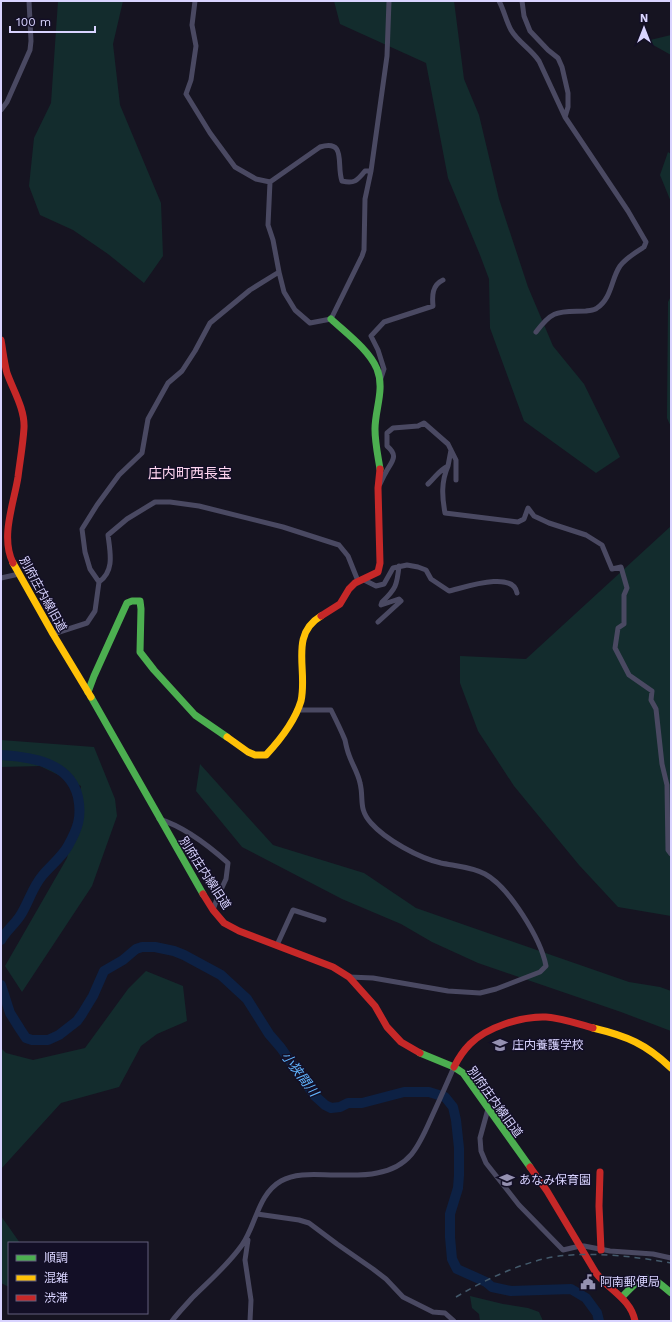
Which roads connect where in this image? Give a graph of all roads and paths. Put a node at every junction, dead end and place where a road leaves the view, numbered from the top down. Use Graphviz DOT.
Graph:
graph roads {
  1 [pos="29,1"];
  2 [pos="195,1"];
  3 [pos="389,1"];
  4 [pos="499,1"];
  5 [pos="522,1"];
  6 [pos="1,110"];
  7 [pos="565,117"];
  8 [pos="371,171"];
  9 [pos="270,182"];
  10 [pos="279,272"];
  11 [pos="443,280"];
  12 [pos="331,319"];
  13 [pos="536,332"];
  14 [pos="1,340"];
  15 [pos="379,382"];
  16 [pos="451,450"];
  17 [pos="448,466"];
  18 [pos="456,480"];
  19 [pos="428,484"];
  20 [pos="378,488"];
  21 [pos="399,566"];
  22 [pos="19,574"];
  23 [pos="1,578"];
  24 [pos="360,580"];
  25 [pos="100,582"];
  26 [pos="516,593"];
  27 [pos="378,622"];
  28 [pos="53,634"];
  29 [pos="88,692"];
  30 [pos="297,710"];
  31 [pos="158,819"];
  32 [pos="671,854"];
  33 [pos="213,910"];
  34 [pos="324,920"];
  35 [pos="277,945"];
  36 [pos="349,977"];
  37 [pos="454,1067"];
  38 [pos="671,1068"];
  39 [pos="488,1109"];
  40 [pos="600,1172"];
  41 [pos="257,1214"];
  42 [pos="250,1231"];
  43 [pos="580,1246"];
  44 [pos="601,1250"];
  45 [pos="671,1258"];
  46 [pos="671,1293"];
  47 [pos="622,1298"];
  48 [pos="172,1321"];
  49 [pos="250,1321"];
  50 [pos="454,1321"];
  51 [pos="635,1321"];
  1 -- 6 [label="street"];
  2 -- 9 [label="street"];
  3 -- 8 [label="street"];
  4 -- 7 [label="street"];
  5 -- 7 [label="street"];
  7 -- 13 [label="street"];
  8 -- 9 [label="street"];
  8 -- 12 [label="street"];
  9 -- 10 [label="street"];
  10 -- 12 [label="street"];
  10 -- 25 [label="street"];
  11 -- 15 [label="street"];
  12 -- 15 [label="street"];
  14 -- 22 [label="street, 別府庄内線旧道"];
  15 -- 20 [label="street"];
  16 -- 17 [label="street"];
  16 -- 18 [label="street"];
  16 -- 20 [label="street"];
  17 -- 19 [label="street"];
  17 -- 32 [label="street"];
  20 -- 24 [label="street"];
  21 -- 24 [label="street"];
  21 -- 26 [label="street"];
  21 -- 27 [label="street"];
  22 -- 23 [label="street"];
  22 -- 28 [label="street, 別府庄内線旧道"];
  24 -- 25 [label="street"];
  24 -- 30 [label="street"];
  25 -- 28 [label="street"];
  28 -- 29 [label="street, 別府庄内線旧道"];
  29 -- 30 [label="street"];
  29 -- 31 [label="street, 別府庄内線旧道"];
  30 -- 36 [label="street"];
  31 -- 33 [label="street, 別府庄内線旧道"];
  31 -- 33 [label="street"];
  33 -- 35 [label="street, 別府庄内線旧道"];
  34 -- 35 [label="street"];
  35 -- 36 [label="street, 別府庄内線旧道"];
  36 -- 37 [label="street, 別府庄内線旧道"];
  37 -- 38 [label="street"];
  37 -- 39 [label="street, 別府庄内線旧道"];
  37 -- 42 [label="street"];
  39 -- 43 [label="street, 別府庄内線旧道"];
  39 -- 43 [label="street"];
  40 -- 44 [label="street"];
  41 -- 50 [label="street"];
  42 -- 48 [label="street"];
  42 -- 49 [label="street"];
  43 -- 44 [label="street"];
  43 -- 47 [label="street, 別府庄内線旧道"];
  44 -- 45 [label="street"];
  46 -- 47 [label="street"];
  47 -- 51 [label="street, 別府庄内線旧道"];
}
